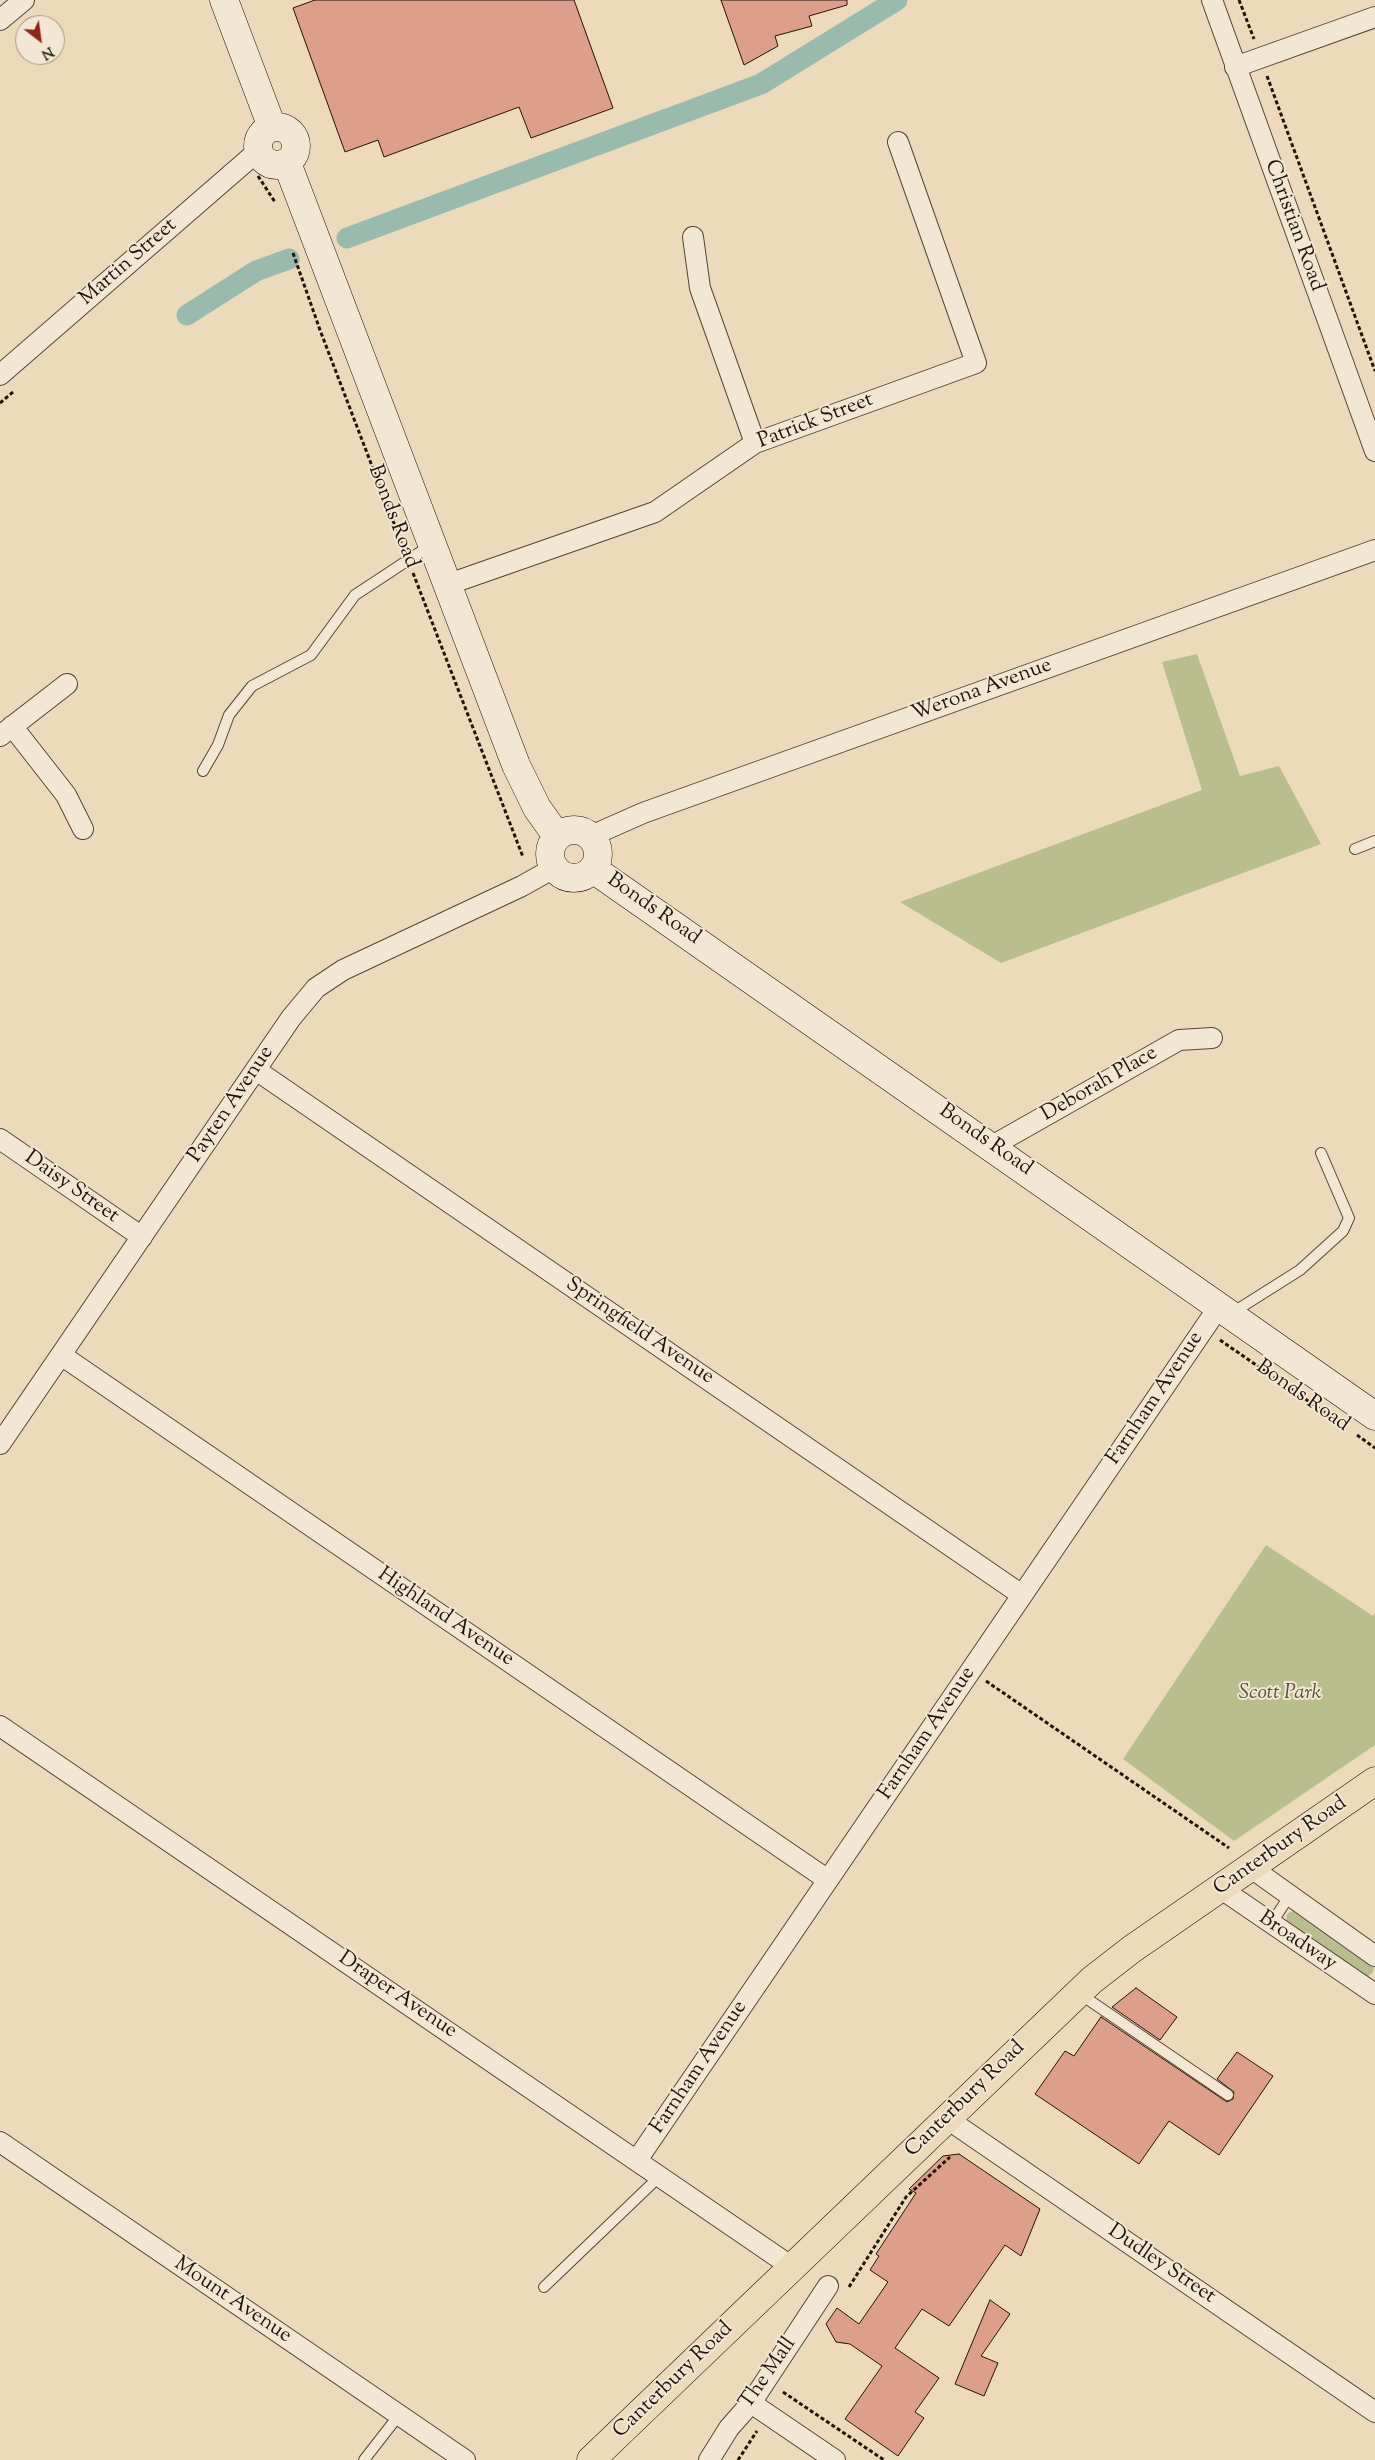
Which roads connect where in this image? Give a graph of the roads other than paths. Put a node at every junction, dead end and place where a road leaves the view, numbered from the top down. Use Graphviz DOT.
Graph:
graph roads {
  1 [pos="24,0"];
  2 [pos="224,0"];
  3 [pos="1212,0"];
  4 [pos="1375,17"];
  5 [pos="0,20"];
  6 [pos="1235,67"];
  7 [pos="272,127"];
  8 [pos="898,142"];
  9 [pos="258,151"];
  10 [pos="287,163"];
  11 [pos="694,237"];
  12 [pos="0,375"];
  13 [pos="755,443"];
  14 [pos="1375,451"];
  15 [pos="433,544"];
  16 [pos="1375,550"];
  17 [pos="449,584"];
  18 [pos="67,684"];
  19 [pos="6,731"];
  20 [pos="203,771"];
  21 [pos="83,829"];
  22 [pos="557,836"];
  23 [pos="591,836"];
  24 [pos="1375,841"];
  25 [pos="1355,848"];
  26 [pos="554,868"];
  27 [pos="593,869"];
  28 [pos="1212,1038"];
  29 [pos="256,1070"];
  30 [pos="0,1139"];
  31 [pos="992,1146"];
  32 [pos="1321,1153"];
  33 [pos="142,1237"];
  34 [pos="1217,1317"];
  35 [pos="61,1355"];
  36 [pos="1375,1416"];
  37 [pos="0,1444"];
  38 [pos="1022,1595"];
  39 [pos="0,1726"];
  40 [pos="1375,1781"];
  41 [pos="1250,1867"];
  42 [pos="828,1880"];
  43 [pos="1220,1888"];
  44 [pos="1290,1896"];
  45 [pos="1271,1924"];
  46 [pos="1375,1956"];
  47 [pos="1078,1993"];
  48 [pos="1375,1994"];
  49 [pos="1228,2094"];
  50 [pos="946,2118"];
  51 [pos="0,2142"];
  52 [pos="637,2160"];
  53 [pos="660,2176"];
  54 [pos="792,2268"];
  55 [pos="828,2286"];
  56 [pos="544,2287"];
  57 [pos="751,2403"];
  58 [pos="1375,2412"];
  59 [pos="399,2415"];
  60 [pos="364,2460"];
  61 [pos="465,2460"];
  62 [pos="592,2460"];
  63 [pos="709,2460"];
  64 [pos="835,2460"];
  1 -- 5 [label="street"];
  2 -- 7 [label="main road"];
  3 -- 6 [label="street, Christian Road"];
  4 -- 6 [label="street"];
  6 -- 14 [label="street, Christian Road"];
  7 -- 9 [label="main road"];
  7 -- 10 [label="main road"];
  8 -- 13 [label="street, Patrick Street"];
  9 -- 10 [label="main road"];
  9 -- 12 [label="street, Martin Street"];
  10 -- 15 [label="main road, Bonds Road"];
  11 -- 13 [label="street"];
  13 -- 17 [label="street, Patrick Street"];
  15 -- 17 [label="main road, Bonds Road"];
  15 -- 20 [label="lane"];
  16 -- 23 [label="street, Werona Avenue"];
  17 -- 22 [label="main road, Bonds Road"];
  18 -- 19 [label="street"];
  19 -- 21 [label="street"];
  22 -- 23 [label="main road"];
  22 -- 26 [label="main road"];
  23 -- 27 [label="main road"];
  24 -- 25 [label="lane"];
  26 -- 27 [label="main road"];
  26 -- 29 [label="street, Payten Avenue"];
  27 -- 31 [label="main road, Bonds Road"];
  28 -- 31 [label="street, Deborah Place"];
  29 -- 33 [label="street, Payten Avenue"];
  29 -- 38 [label="street, Springfield Avenue"];
  30 -- 33 [label="street, Daisy Street"];
  31 -- 34 [label="main road, Bonds Road"];
  32 -- 34 [label="lane"];
  33 -- 35 [label="street, Payten Avenue"];
  34 -- 36 [label="main road, Bonds Road"];
  34 -- 38 [label="street, Farnham Avenue"];
  35 -- 37 [label="street, Payten Avenue"];
  35 -- 42 [label="street, Highland Avenue"];
  38 -- 42 [label="street, Farnham Avenue"];
  39 -- 52 [label="street, Draper Avenue"];
  40 -- 41 [label="highway, Canterbury Road"];
  41 -- 43 [label="highway, Canterbury Road"];
  41 -- 44 [label="street, Broadway"];
  42 -- 52 [label="street, Farnham Avenue"];
  43 -- 45 [label="street, Broadway"];
  43 -- 47 [label="highway, Canterbury Road"];
  44 -- 45 [label="lane"];
  44 -- 46 [label="street, Broadway"];
  45 -- 48 [label="street, Broadway"];
  47 -- 49 [label="lane"];
  47 -- 50 [label="highway, Canterbury Road"];
  50 -- 54 [label="highway, Canterbury Road"];
  50 -- 58 [label="street, Dudley Street"];
  51 -- 59 [label="street, Mount Avenue"];
  52 -- 53 [label="street, Draper Avenue"];
  53 -- 54 [label="street, Draper Avenue"];
  53 -- 56 [label="lane"];
  54 -- 62 [label="highway, Canterbury Road"];
  55 -- 57 [label="street, The Mall"];
  57 -- 63 [label="street, The Mall"];
  57 -- 64 [label="street"];
  59 -- 60 [label="lane"];
  59 -- 61 [label="street, Mount Avenue"];
}
